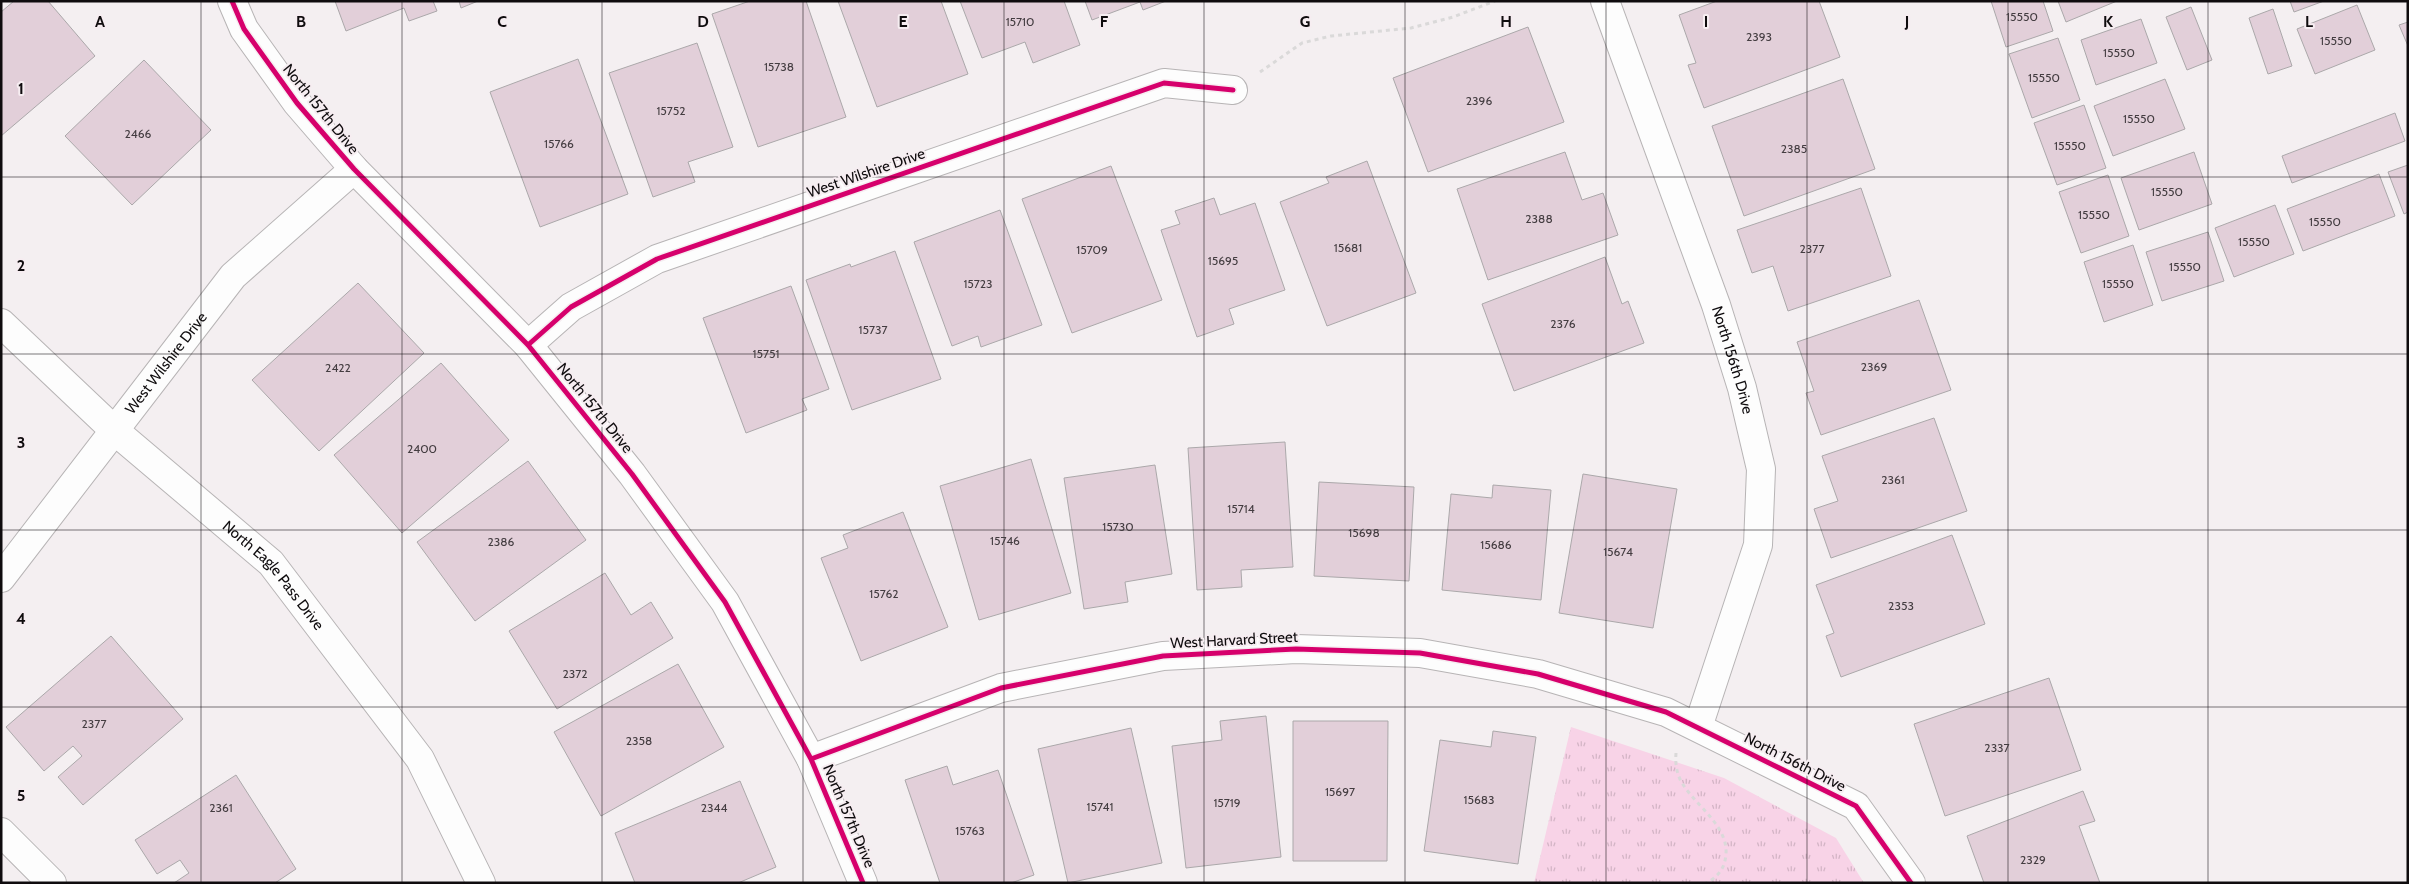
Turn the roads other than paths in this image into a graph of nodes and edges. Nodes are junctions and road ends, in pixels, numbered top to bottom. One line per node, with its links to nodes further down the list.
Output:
1 (232, 1): 4 (street, North 157th Drive)
2 (1605, 1): 9 (street, North 156th Drive)
3 (1233, 90): 6 (street, West Wilshire Drive)
4 (354, 169): 6 (street, North 157th Drive); 7 (street, West Wilshire Drive)
5 (1, 323): 7 (street, North Eagle Pass Drive)
6 (528, 345): 10 (street, North 157th Drive)
7 (115, 431): 8 (street, West Wilshire Drive); 13 (street, North Eagle Pass Drive)
8 (1, 578)
9 (1683, 720): 10 (street, West Harvard Street); 15 (street, North 156th Drive)
10 (811, 759): 14 (street, North 157th Drive)
11 (1, 832): 12 (street)
12 (52, 883)
13 (481, 883)
14 (863, 883)
15 (1911, 883)

